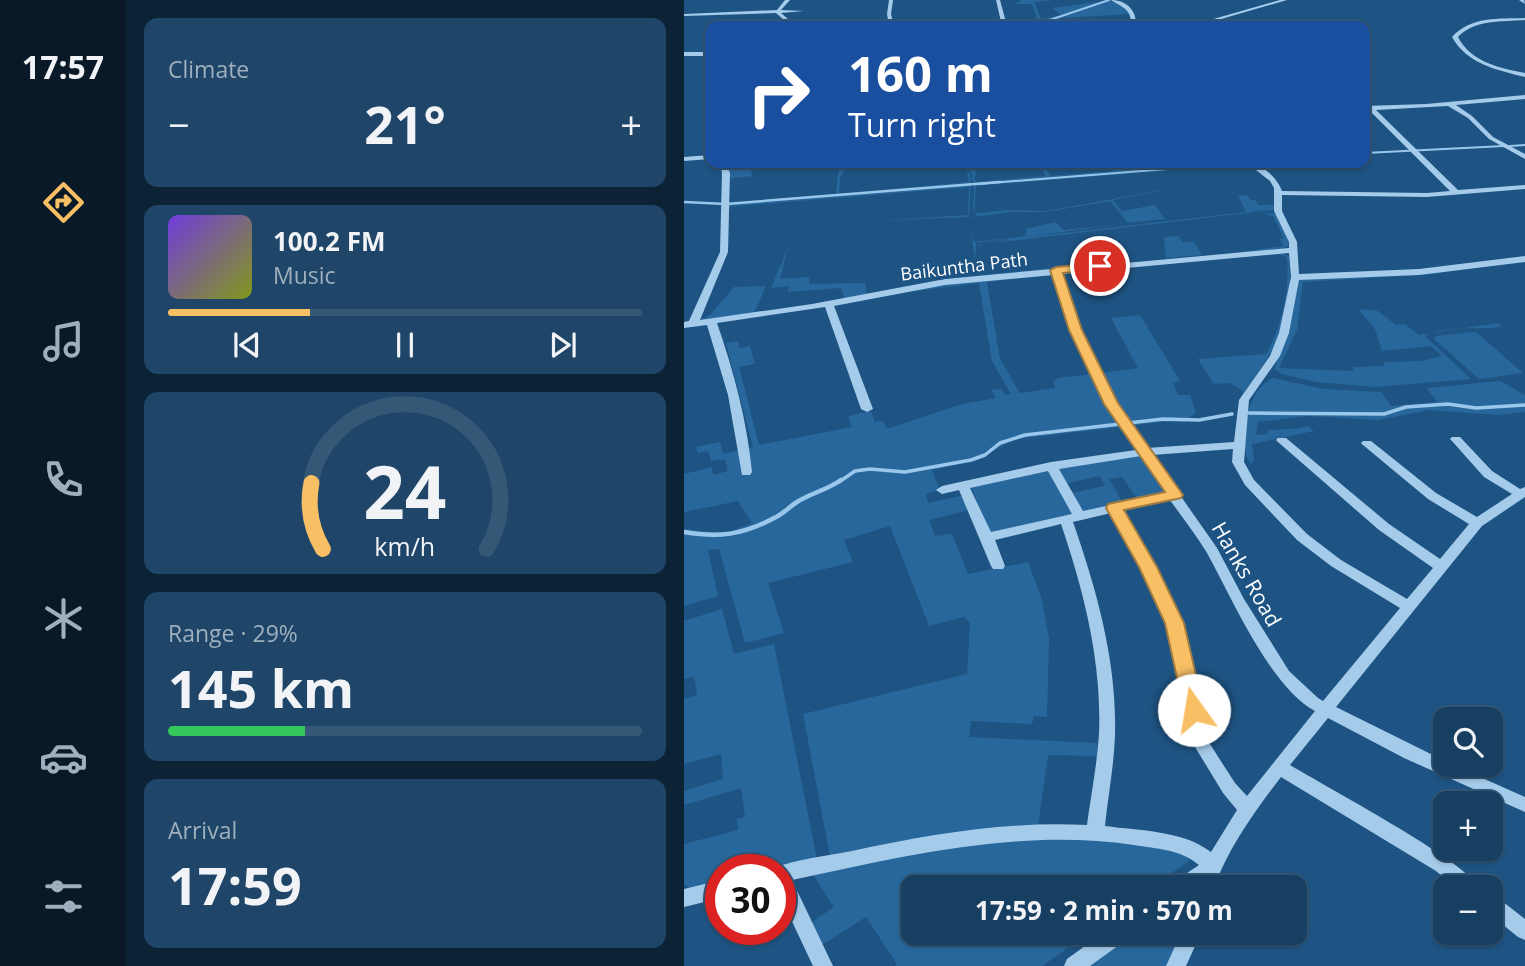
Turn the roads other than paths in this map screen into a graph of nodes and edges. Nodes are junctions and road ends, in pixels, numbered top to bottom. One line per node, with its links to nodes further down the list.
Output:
1 (788, 0): 7 (street)
2 (891, 0): 11 (street)
3 (998, 0): 12 (street)
4 (1113, 0): 13 (street)
5 (1281, 0): 14 (street)
6 (802, 11): 7 (street)
7 (778, 12): 8 (street); 10 (street)
8 (684, 15)
9 (1525, 19): 17 (street)
10 (786, 21)
11 (891, 21)
12 (1004, 21)
13 (1135, 21)
14 (1210, 21)
15 (684, 54): 16 (street)
16 (705, 54)
17 (1525, 75)
18 (1525, 97): 19 (street)
19 (1451, 105): 20 (street); 23 (street)
20 (1370, 108)
21 (1370, 110): 28 (street)
22 (705, 157): 24 (street)
23 (1525, 157)
24 (684, 159)
25 (724, 168): 36 (street)
26 (1257, 168): 29 (street)
27 (1525, 187): 28 (street)
28 (1456, 192): 29 (street)
29 (1279, 193): 30 (street)
30 (1292, 250): 32 (street, Baikuntha Path); 33 (street)
31 (1523, 260): 33 (street)
32 (1056, 270): 34 (street, Baikuntha Path); 42 (street, Hanks Road)
33 (1295, 277): 41 (street)
34 (829, 304): 35 (street, Baikuntha Path); 37 (street)
35 (711, 321): 36 (street, Baikuntha Path); 44 (street)
36 (688, 324)
37 (867, 409)
38 (1456, 439): 47 (street)
39 (1282, 440): 54 (street)
40 (1367, 443): 51 (street)
41 (1238, 445): 42 (street); 55 (street)
42 (1144, 452): 43 (street); 48 (street, Hanks Road)
43 (1051, 466): 45 (street); 50 (street)
44 (746, 472)
45 (963, 486): 46 (street); 52 (street)
46 (942, 490)
47 (1522, 493): 51 (street)
48 (1175, 495): 49 (street); 56 (street, Hanks Road)
49 (1114, 508): 50 (street); 59 (street)
50 (1072, 517): 52 (street); 60 (street)
51 (1477, 523): 54 (street)
52 (987, 537): 53 (street)
53 (998, 566)
54 (1440, 566): 55 (street)
55 (1408, 606): 56 (street)
56 (1324, 709): 57 (street); 58 (street)
57 (1279, 766): 59 (street); 65 (street)
58 (1525, 805)
59 (1247, 809): 61 (street)
60 (1095, 831): 61 (street); 62 (street)
61 (1213, 865): 63 (street); 64 (street)
62 (796, 871)
63 (1199, 875)
64 (1209, 875)
65 (1454, 875)
66 (705, 893): 67 (street)
67 (684, 898)
68 (796, 908): 73 (street)
69 (1503, 914): 70 (street)
70 (1525, 931)
71 (1103, 945): 74 (street)
72 (1186, 945): 75 (street)
73 (823, 966)
74 (1074, 966)
75 (1176, 966)

